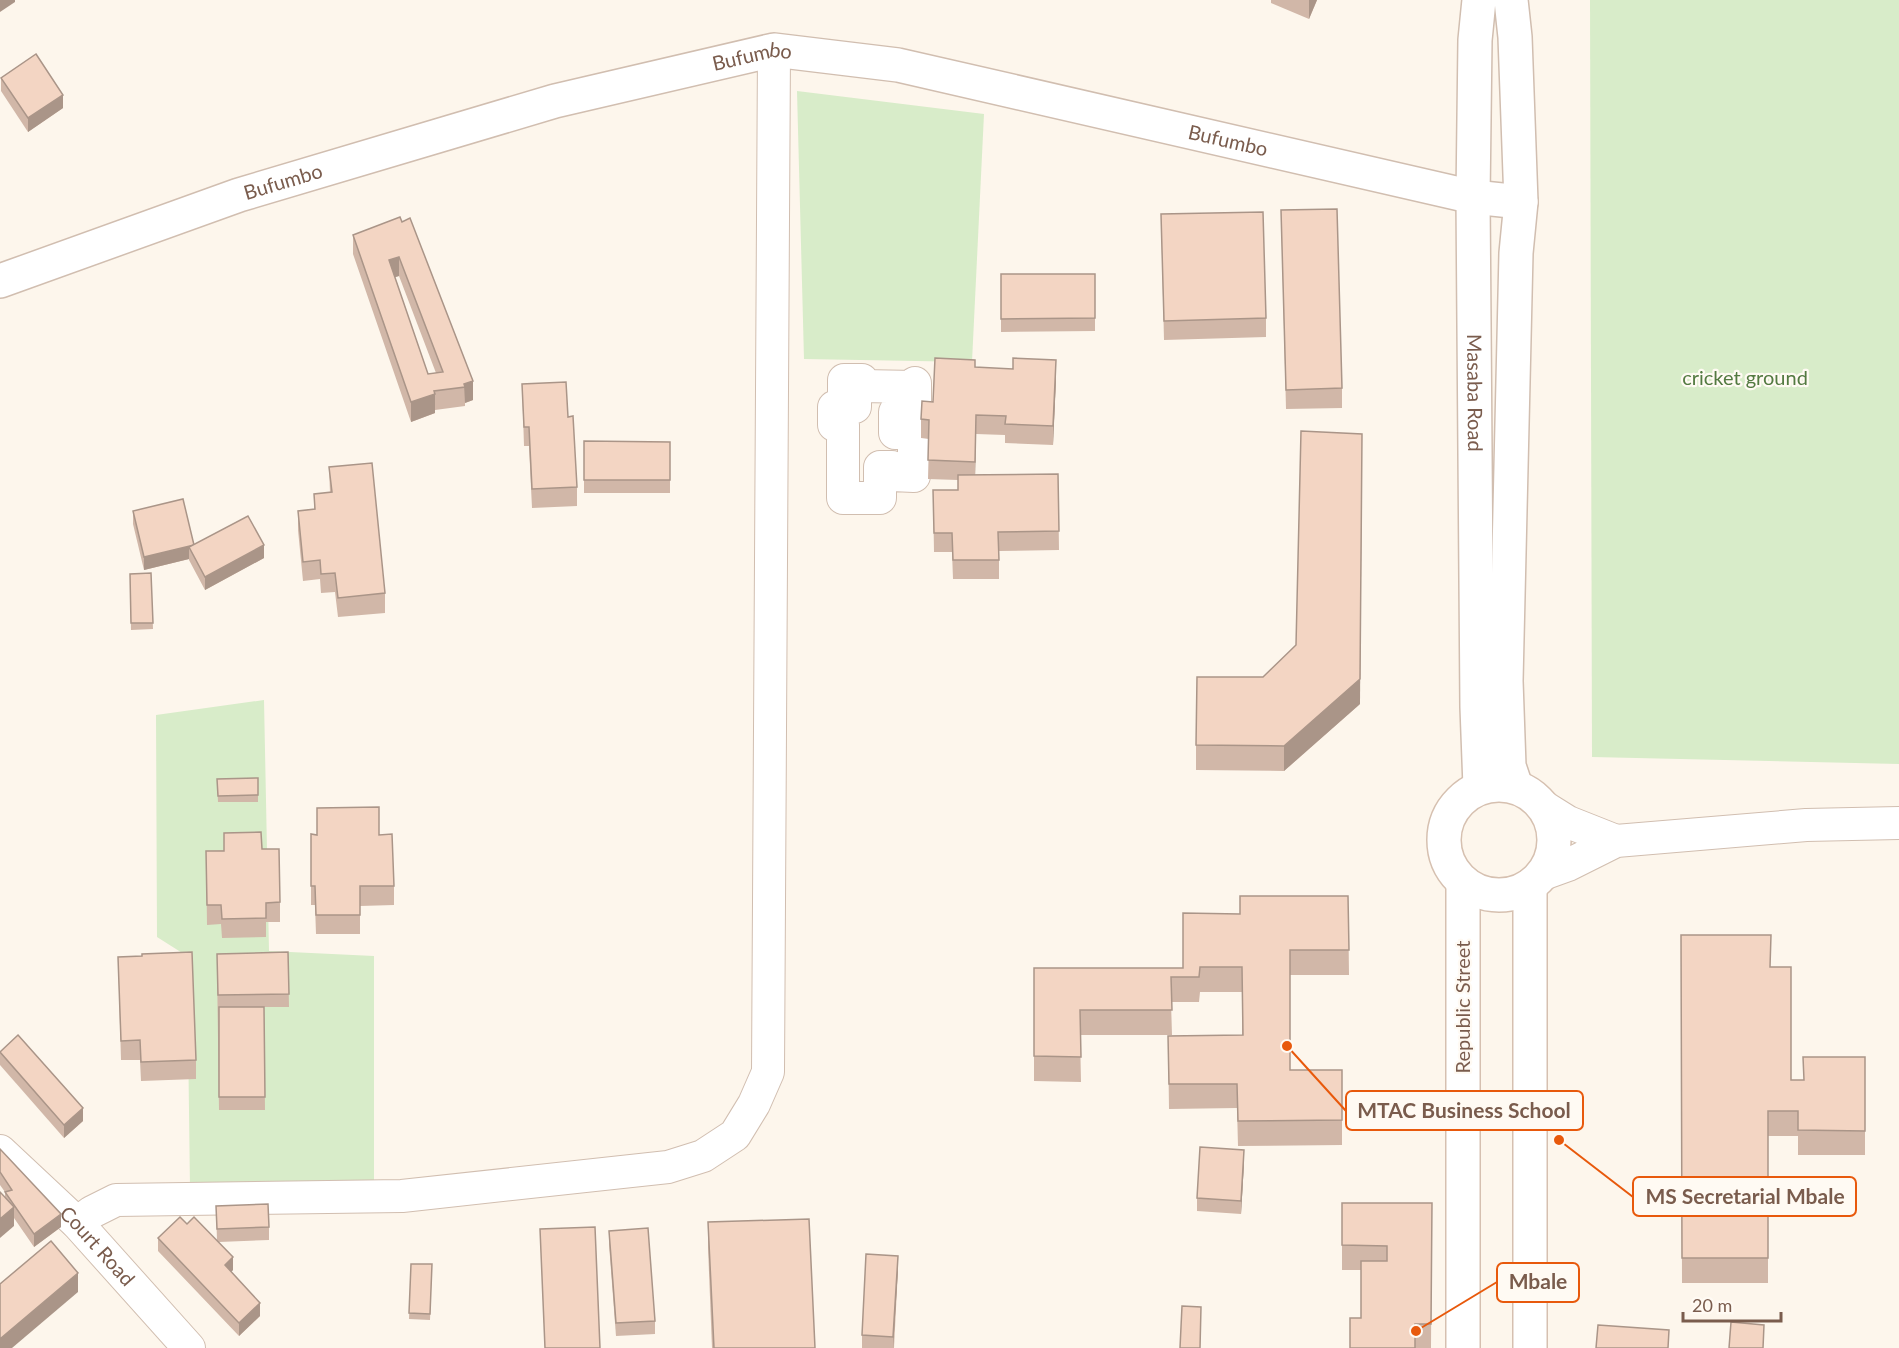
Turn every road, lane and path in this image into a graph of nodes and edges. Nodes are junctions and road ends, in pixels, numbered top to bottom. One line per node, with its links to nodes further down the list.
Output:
1 (1479, 0): 4 (street, Masaba Road)
2 (1511, 0): 5 (street)
3 (774, 50): 4 (street, Bufumbo); 6 (street, Bufumbo); 16 (street)
4 (1473, 197): 5 (street, Bufumbo); 8 (street, Masaba Road)
5 (1521, 202): 9 (street)
6 (0, 281)
7 (915, 383): 7 (street)
8 (1480, 787): 9 (street); 14 (street)
9 (1516, 787): 10 (street)
10 (1544, 807): 12 (street); 13 (street)
11 (1899, 823): 12 (street)
12 (1616, 841): 13 (street)
13 (1537, 880): 14 (street); 19 (street)
14 (1463, 882): 18 (street, Republic Street)
15 (0, 1150): 16 (street, Court Road)
16 (77, 1222): 17 (street, Court Road)
17 (189, 1348)
18 (1463, 1348)
19 (1530, 1348)

